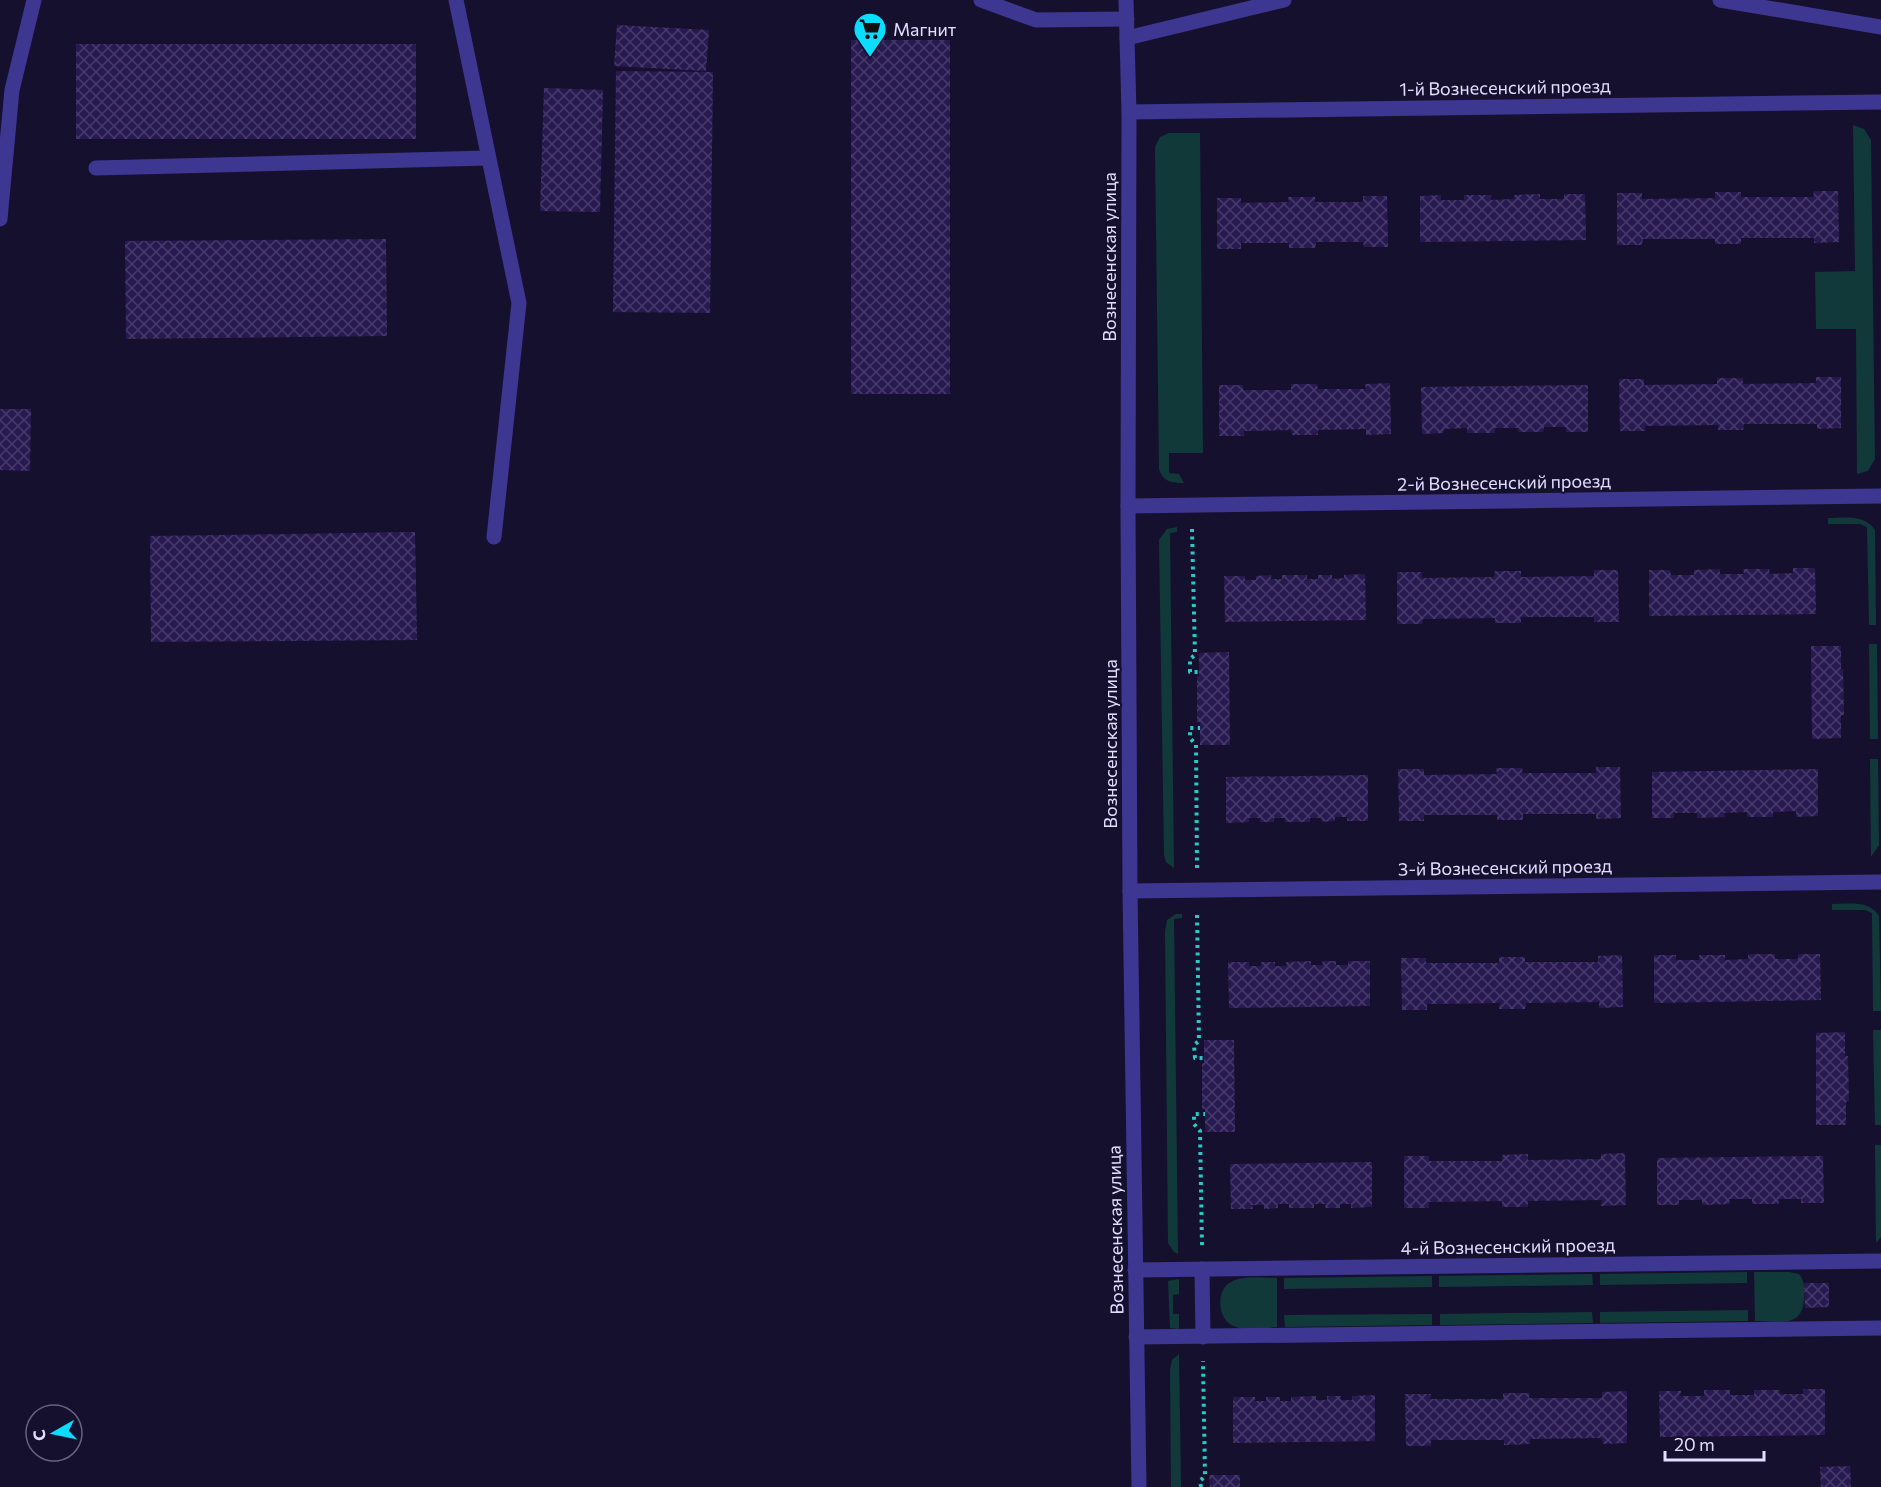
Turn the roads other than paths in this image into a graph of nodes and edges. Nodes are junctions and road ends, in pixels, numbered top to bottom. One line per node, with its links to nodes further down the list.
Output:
1 (34, 0): 14 (street)
2 (456, 0): 12 (street)
3 (981, 0): 7 (street)
4 (1126, 0): 7 (street, Вознесенская улица)
5 (1284, 0): 9 (street)
6 (1720, 0): 8 (street)
7 (1126, 19): 9 (street, Вознесенская улица)
8 (1881, 27)
9 (1127, 38): 11 (street, Вознесенская улица)
10 (1881, 102): 11 (street, 1-й Вознесенский проезд)
11 (1130, 111): 16 (street, Вознесенская улица)
12 (488, 158): 13 (street); 17 (street)
13 (96, 168)
14 (0, 219)
15 (1881, 496): 16 (street, 2-й Вознесенский проезд)
16 (1128, 506): 19 (street, Вознесенская улица)
17 (494, 537)
18 (1881, 882): 19 (street, 3-й Вознесенский проезд)
19 (1130, 891): 22 (street, Вознесенская улица)
20 (1881, 1261): 21 (street, 4-й Вознесенский проезд)
21 (1202, 1269): 22 (street, 4-й Вознесенский проезд); 25 (street)
22 (1135, 1270): 24 (street, Вознесенская улица)
23 (1881, 1328): 25 (street)
24 (1136, 1337): 25 (street); 26 (street, Вознесенская улица)
25 (1203, 1337)
26 (1139, 1487)

